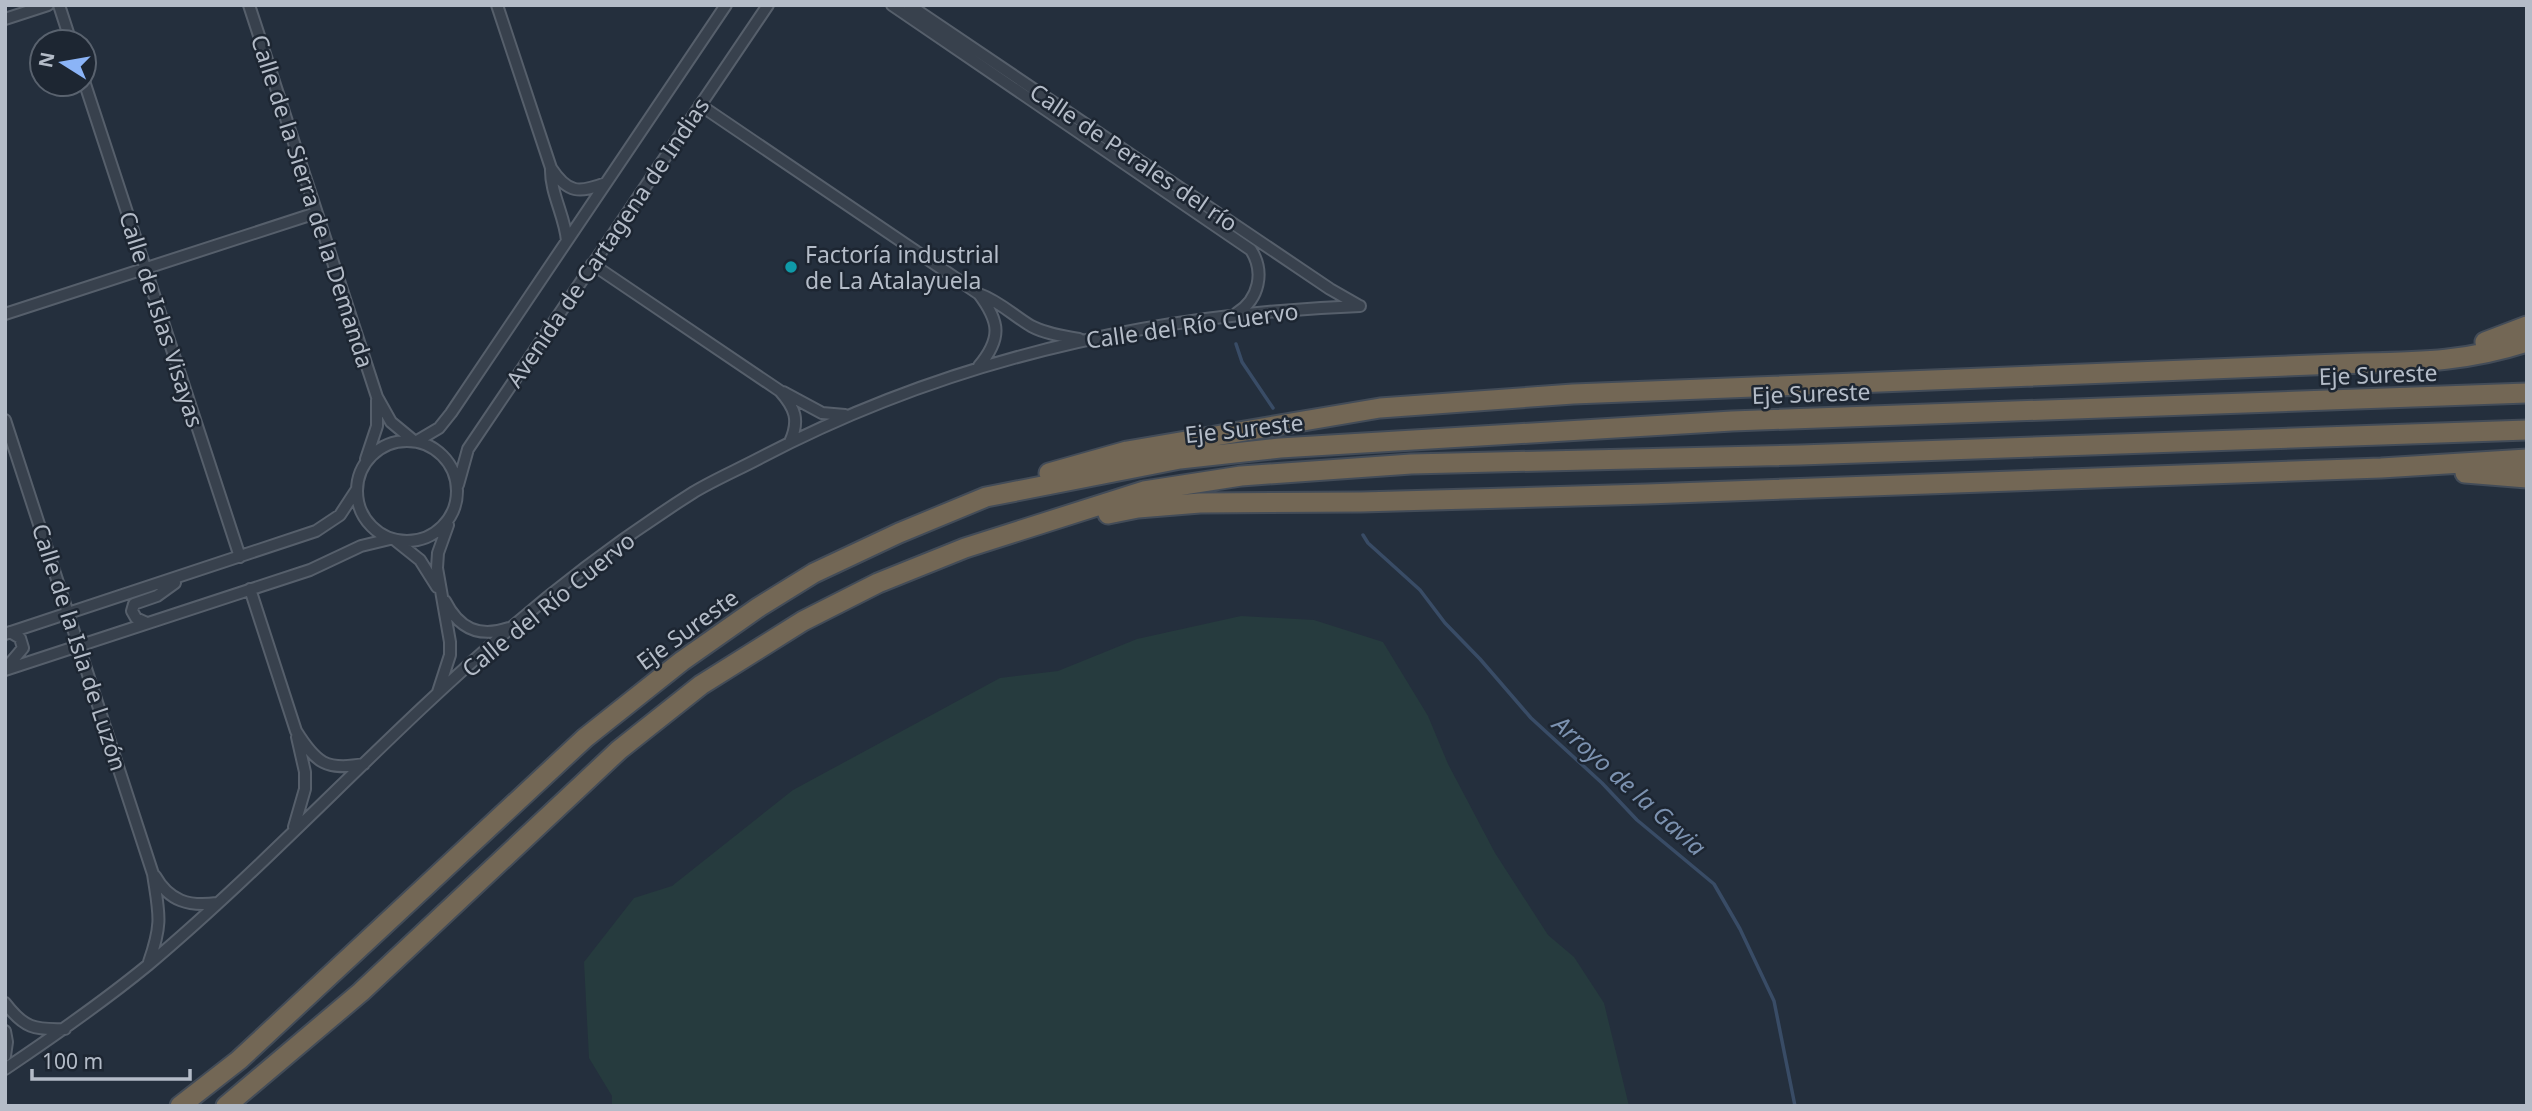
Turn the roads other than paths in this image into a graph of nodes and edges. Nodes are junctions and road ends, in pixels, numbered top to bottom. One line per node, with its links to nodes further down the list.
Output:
1 (48, 5): 9 (street)
2 (59, 5): 10 (street)
3 (248, 5): 15 (street, Calle de la Sierra de la Demanda)
4 (498, 5): 13 (street)
5 (726, 5): 14 (street, Avenida de Cartagena de Indias)
6 (768, 5): 12 (street, Avenida de Cartagena de Indias)
7 (892, 5): 22 (street, Calle de Perales del río)
8 (909, 5): 20 (street, Calle de Perales del río)
9 (5, 19)
10 (66, 28)
11 (90, 98): 18 (street, Calle de Islas Visayas)
12 (700, 105): 17 (street, Avenida de Cartagena de Indias); 19 (street)
13 (551, 168): 14 (street); 16 (street)
14 (606, 184): 16 (street, Avenida de Cartagena de Indias)
15 (316, 213): 18 (street); 30 (street, Calle de la Sierra de la Demanda)
16 (567, 241): 34 (street, Avenida de Cartagena de Indias)
17 (592, 264): 28 (street); 40 (street, Avenida de Cartagena de Indias)
18 (145, 268): 21 (street); 46 (street, Calle de Islas Visayas)
19 (979, 294): 24 (street); 27 (street)
20 (1360, 306): 22 (street, Calle del Río Cuervo)
21 (5, 314)
22 (1234, 315): 24 (street, Calle del Río Cuervo)
23 (2527, 326): 26 (highway)
24 (1084, 340): 27 (street, Calle del Río Cuervo)
25 (2527, 342): 26 (highway)
26 (2364, 363): 42 (highway)
27 (979, 366): 31 (street, Calle del Río Cuervo)
28 (780, 391): 31 (street); 35 (street)
29 (2527, 394): 42 (highway, Eje Sureste)
30 (377, 397): 34 (street, Calle de la Sierra de la Demanda); 37 (street, Calle de la Sierra de la Demanda)
31 (850, 415): 35 (street, Calle del Río Cuervo)
32 (5, 420): 50 (street, Calle de la Isla de Luzón)
33 (2527, 430): 44 (highway, Eje Sureste)
34 (416, 441): 37 (street); 40 (street)
35 (790, 442): 52 (street, Calle del Río Cuervo)
36 (2527, 459): 38 (highway)
37 (364, 466): 41 (street)
38 (2381, 468): 39 (highway); 44 (highway)
39 (2527, 478)
40 (458, 485): 43 (street)
41 (357, 489): 45 (street); 46 (street)
42 (986, 497): 68 (highway, Eje Sureste)
43 (450, 519): 45 (street); 49 (street)
44 (1008, 533): 69 (highway, Eje Sureste)
45 (393, 540): 48 (street); 49 (street)
46 (240, 557): 47 (street)
47 (183, 577): 50 (street); 51 (street)
48 (250, 589): 51 (street); 57 (street)
49 (440, 591): 52 (street); 56 (street)
50 (68, 613): 53 (street); 54 (street, Calle de la Isla de Luzón)
51 (147, 623): 54 (street)
52 (512, 627): 56 (street, Calle del Río Cuervo)
53 (8, 633): 55 (street)
54 (80, 645): 55 (street); 60 (street, Calle de la Isla de Luzón)
55 (5, 669)
56 (435, 698): 58 (street, Calle del Río Cuervo)
57 (296, 731): 58 (street); 59 (street)
58 (364, 764): 59 (street, Calle del Río Cuervo)
59 (291, 834): 61 (street, Calle del Río Cuervo)
60 (153, 874): 61 (street, Calle de la Isla de Luzón); 62 (street, Calle de la Isla de Luzón)
61 (217, 903): 62 (street, Calle del Río Cuervo)
62 (148, 965): 64 (street, Calle del Río Cuervo)
63 (5, 1003): 64 (street)
64 (65, 1029): 67 (street, Calle del Río Cuervo)
65 (5, 1031): 66 (street)
66 (5, 1056)
67 (5, 1069)
68 (180, 1106)
69 (226, 1106)

